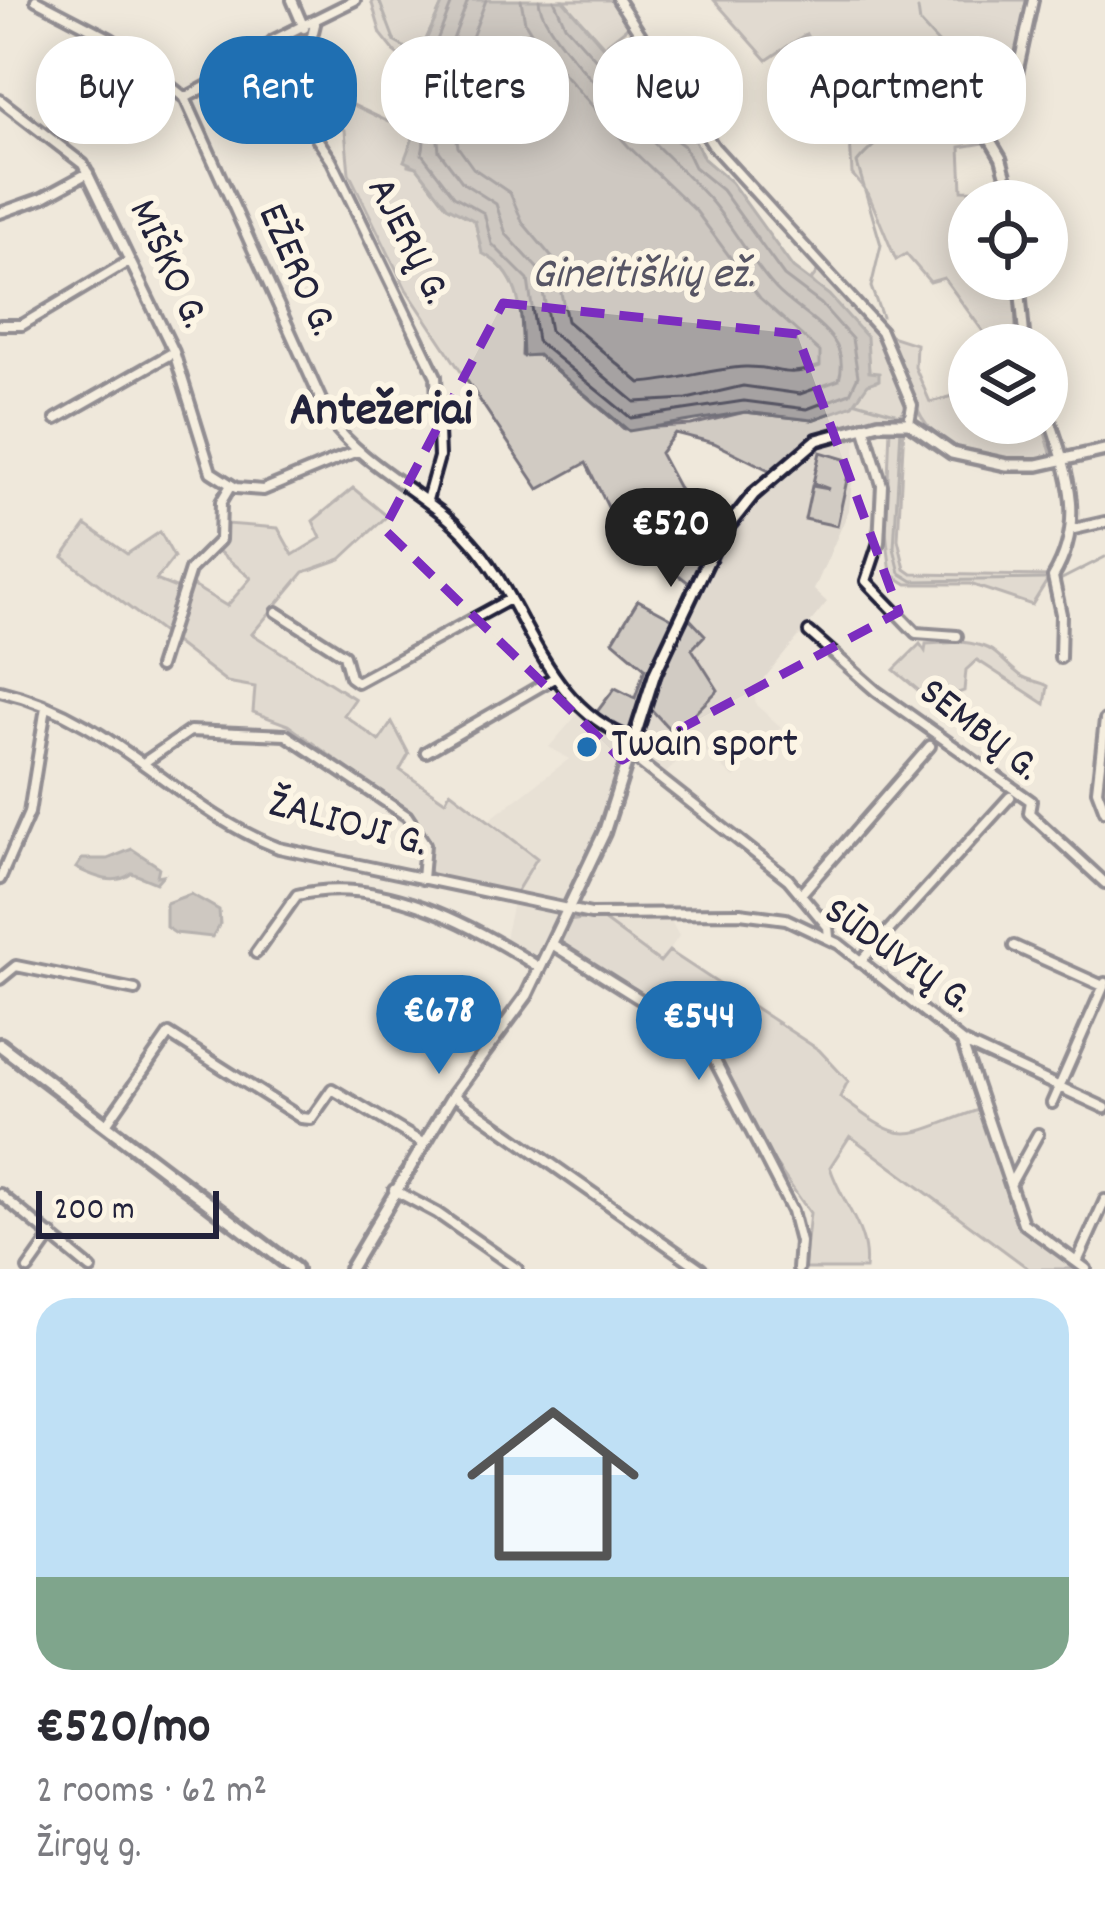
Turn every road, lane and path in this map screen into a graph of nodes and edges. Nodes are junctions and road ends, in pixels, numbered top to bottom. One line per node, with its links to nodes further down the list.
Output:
1 (36, 0): 7 (street, EŽERO G.)
2 (292, 0): 6 (street)
3 (355, 0): 6 (street)
4 (618, 0): 16 (street)
5 (1033, 0): 10 (street)
6 (309, 26): 7 (street); 23 (street, AJERŲ G.)
7 (185, 98): 20 (street, EŽERO G.)
8 (0, 100): 9 (street, MIŠKO G.)
9 (88, 172): 11 (street); 12 (street, MIŠKO G.)
10 (1006, 180)
11 (0, 213)
12 (129, 261): 13 (street); 14 (street, MIŠKO G.)
13 (0, 325)
14 (174, 352): 15 (street); 22 (street, MIŠKO G.)
15 (56, 419)
16 (909, 423): 17 (street); 21 (street)
17 (864, 426): 29 (street); 36 (street)
18 (1056, 444): 21 (street)
19 (1105, 450): 21 (street)
20 (357, 451): 22 (street); 23 (street, EŽERO G.)
21 (1061, 460): 25 (street)
22 (231, 485): 31 (street)
23 (427, 500): 26 (street, EŽERO G.)
24 (1105, 522): 25 (street)
25 (1074, 529): 30 (street)
26 (508, 601): 27 (street); 32 (street, EŽERO G.)
27 (278, 612)
28 (809, 632): 46 (street, SEMBŲ G.)
29 (957, 636)
30 (1060, 658)
31 (159, 667)
32 (554, 678): 36 (street, EŽERO G.); 38 (street)
33 (0, 691): 34 (street, ŽALIOJI G.)
34 (46, 707): 40 (street, ŽALIOJI G.); 44 (street)
35 (1105, 719): 41 (street)
36 (633, 739): 39 (street)
37 (930, 746): 47 (street)
38 (426, 752)
39 (629, 754): 47 (street); 48 (street)
40 (146, 761): 45 (street, ŽALIOJI G.); 45 (street)
41 (1102, 775): 43 (street)
42 (1010, 797): 53 (street)
43 (1105, 811)
44 (0, 879)
45 (422, 879): 48 (street, ŽALIOJI G.)
46 (1105, 883)
47 (801, 894): 49 (street)
48 (569, 909): 49 (street, SŪDUVIŲ G.); 50 (street)
49 (829, 938): 53 (street, SŪDUVIŲ G.)
50 (552, 944): 54 (street); 79 (street)
51 (1014, 946): 56 (street)
52 (256, 952): 54 (street)
53 (860, 962): 58 (street, SŪDUVIŲ G.)
54 (540, 968): 61 (street)
55 (0, 979): 57 (street)
56 (1104, 984): 60 (street)
57 (135, 990)
58 (962, 1042): 60 (street, SŪDUVIŲ G.); 67 (street)
59 (0, 1045): 64 (main road)
60 (1059, 1087): 62 (street); 63 (street, SŪDUVIŲ G.)
61 (453, 1096): 66 (street); 78 (street)
62 (1052, 1103)
63 (1105, 1108)
64 (107, 1123): 66 (street); 75 (main road)
65 (1038, 1134): 67 (street)
66 (424, 1144): 68 (street)
67 (1012, 1183): 72 (street)
68 (394, 1190): 76 (street); 77 (street)
69 (0, 1194): 71 (street)
70 (1105, 1200): 72 (street)
71 (52, 1235): 73 (street); 74 (street)
72 (1077, 1262): 80 (street)
73 (28, 1269)
74 (91, 1269)
75 (295, 1269)
76 (350, 1269)
77 (517, 1269)
78 (700, 1269)
79 (798, 1269)
80 (1086, 1269)

